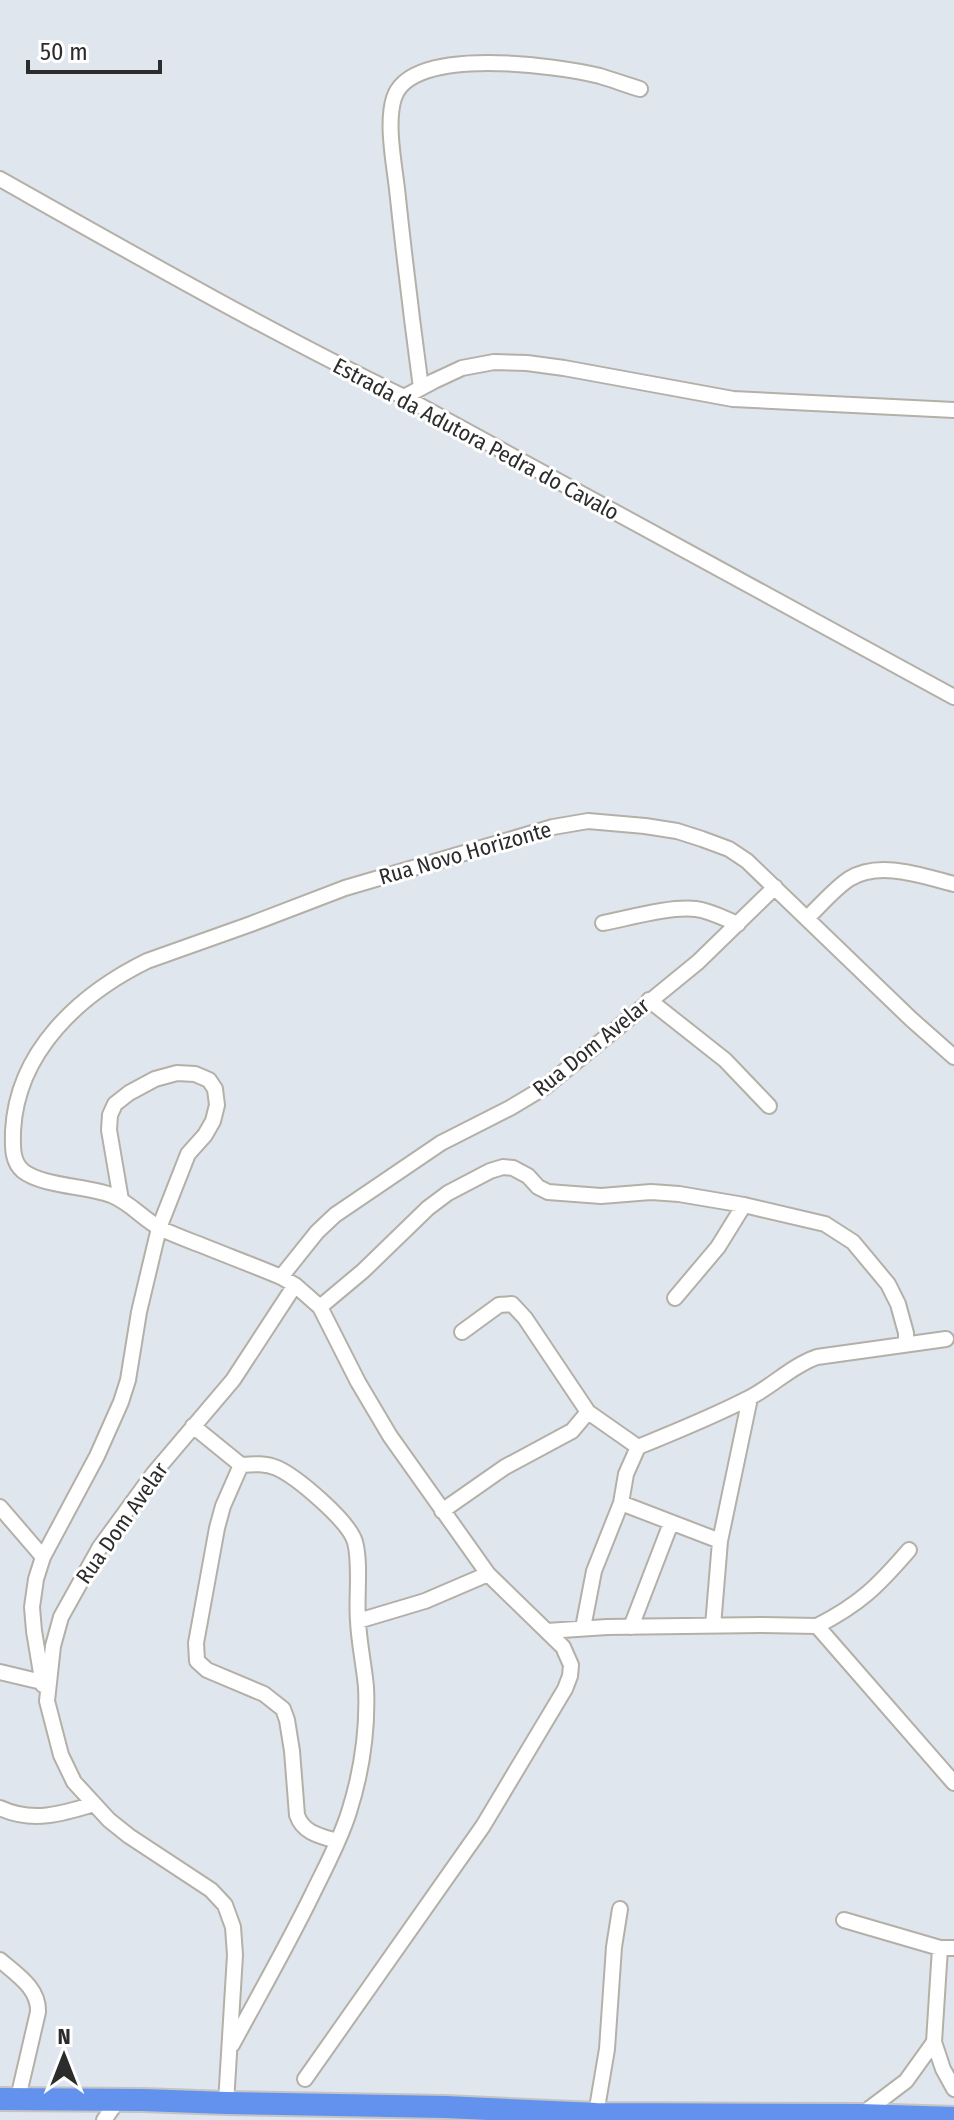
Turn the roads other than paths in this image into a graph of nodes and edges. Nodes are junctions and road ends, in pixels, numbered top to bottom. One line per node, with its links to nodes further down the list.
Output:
1 (640, 89): 3 (street)
2 (0, 179): 4 (street, Estrada da Adutora Pedra do Cavalo)
3 (421, 388): 4 (street); 5 (street)
4 (404, 397): 6 (street, Estrada da Adutora Pedra do Cavalo)
5 (954, 410)
6 (954, 697)
7 (954, 884): 9 (street)
8 (775, 887): 9 (street, Rua Novo Horizonte); 11 (street, Rua Dom Avelar); 15 (street, Rua Novo Horizonte)
9 (807, 918): 13 (street, Rua Novo Horizonte)
10 (603, 923): 11 (street)
11 (738, 924): 12 (street, Rua Dom Avelar)
12 (649, 1000): 14 (street); 18 (street, Rua Dom Avelar)
13 (954, 1057)
14 (769, 1106)
15 (121, 1200): 17 (street); 17 (street)
16 (744, 1205): 20 (street); 21 (street); 24 (street)
17 (159, 1228): 18 (street); 36 (street)
18 (281, 1277): 19 (street)
19 (295, 1285): 21 (street); 27 (street, Rua Dom Avelar)
20 (675, 1298)
21 (320, 1307): 32 (street)
22 (462, 1332): 26 (street)
23 (946, 1339): 24 (street)
24 (906, 1344): 25 (street)
25 (750, 1398): 28 (street); 34 (street)
26 (588, 1412): 28 (street); 32 (street)
27 (193, 1426): 29 (street); 46 (street, Rua Dom Avelar)
28 (638, 1447): 30 (street)
29 (241, 1465): 38 (street); 50 (street)
30 (621, 1503): 33 (street); 42 (street)
31 (0, 1507): 36 (street)
32 (442, 1511): 37 (street)
33 (671, 1523): 34 (street); 41 (street)
34 (720, 1541): 39 (street)
35 (909, 1550): 40 (street)
36 (43, 1557): 45 (street)
37 (488, 1574): 38 (street); 43 (street)
38 (358, 1621): 50 (street)
39 (713, 1626): 40 (street); 41 (street)
40 (817, 1626): 47 (street)
41 (631, 1627): 42 (street)
42 (583, 1628): 43 (street)
43 (547, 1631): 57 (street)
44 (0, 1672): 45 (street)
45 (42, 1682): 46 (street)
46 (47, 1701): 48 (street, Rua Dom Avelar)
47 (954, 1783)
48 (94, 1804): 49 (street); 56 (street, Rua Dom Avelar)
49 (0, 1808)
50 (337, 1841): 56 (street)
51 (620, 1909): 62 (street)
52 (844, 1920): 53 (street)
53 (947, 1948): 55 (street)
54 (0, 1960): 59 (street)
55 (934, 2042): 58 (street); 63 (street)
56 (230, 2049): 61 (street, Rua Dom Avelar)
57 (305, 2079)
58 (954, 2089)
59 (9, 2098): 60 (main road)
60 (119, 2099): 61 (main road); 65 (street)
61 (226, 2103): 62 (main road)
62 (596, 2114): 63 (main road)
63 (860, 2115): 64 (main road)
64 (954, 2118)
65 (104, 2120)

